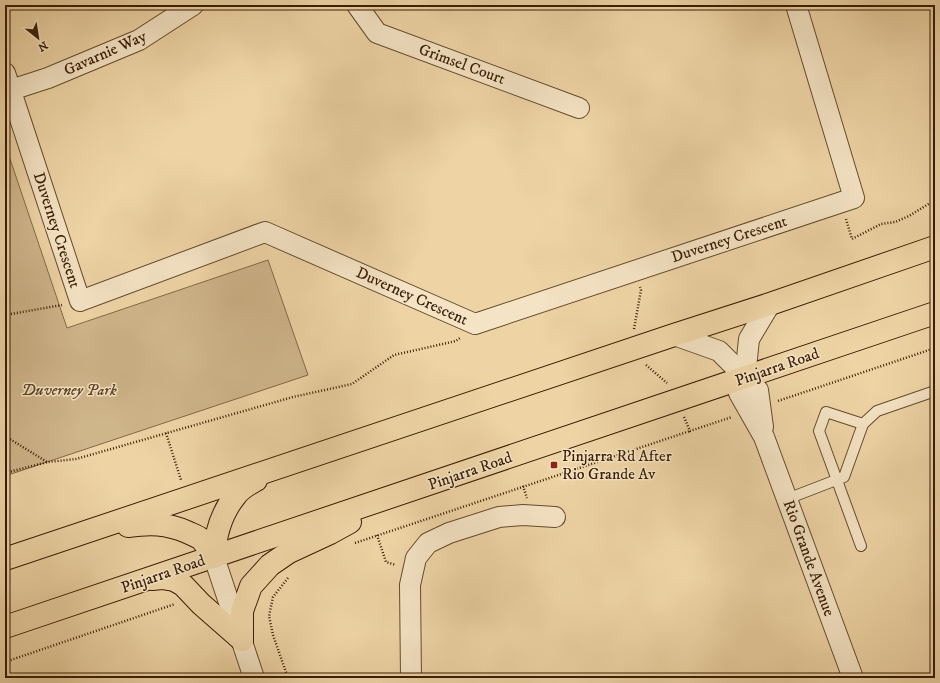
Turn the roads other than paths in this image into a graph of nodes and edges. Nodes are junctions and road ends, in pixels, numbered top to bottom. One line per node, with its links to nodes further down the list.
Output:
1 (193, 5): 4 (street, Gavarnie Way)
2 (357, 5): 5 (street, Grimsel Court)
3 (796, 5): 4 (street, Duverney Crescent)
4 (8, 82)
5 (579, 108)
6 (935, 247): 7 (main road)
7 (770, 304): 9 (main road); 10 (street, Rio Grande Avenue)
8 (935, 313): 10 (main road, Pinjarra Road)
9 (674, 335): 10 (street); 13 (main road)
10 (745, 378): 15 (main road, Pinjarra Road); 16 (street, Rio Grande Avenue)
11 (935, 391): 12 (lane)
12 (863, 424): 14 (lane); 14 (lane)
13 (275, 468): 18 (main road); 20 (main road)
14 (837, 480): 16 (lane); 19 (lane)
15 (392, 497): 20 (main road, Pinjarra Road); 24 (main road)
16 (787, 499): 27 (street, Rio Grande Avenue)
17 (555, 517): 26 (street)
18 (84, 532): 20 (main road); 21 (main road)
19 (862, 546)
20 (214, 557): 22 (main road, Pinjarra Road); 24 (street)
21 (5, 559)
22 (146, 580): 23 (main road, Pinjarra Road); 24 (main road)
23 (5, 627)
24 (242, 640): 25 (street)
25 (254, 678)
26 (411, 678)
27 (853, 678)

